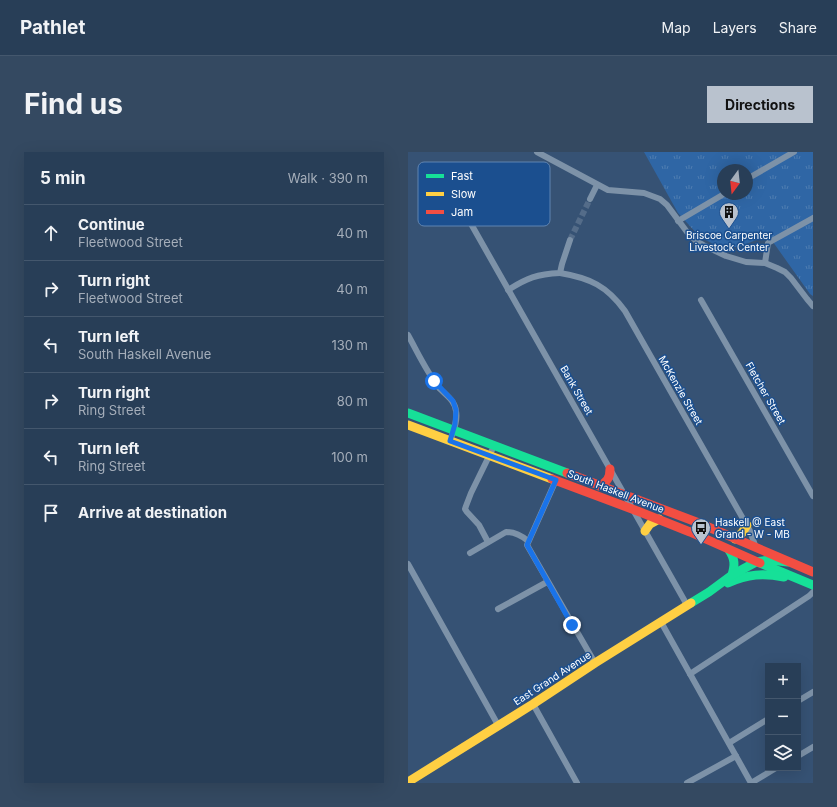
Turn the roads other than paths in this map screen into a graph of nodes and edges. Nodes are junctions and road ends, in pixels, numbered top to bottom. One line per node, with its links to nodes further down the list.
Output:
1 (537, 152): 4 (street)
2 (794, 152): 3 (street)
3 (753, 176)
4 (597, 185): 6 (street); 8 (street)
5 (717, 198): 8 (street)
6 (590, 199)
7 (813, 218): 11 (street)
8 (678, 221): 11 (street)
9 (472, 226): 13 (street, Bank Street)
10 (570, 240): 12 (street)
11 (764, 263): 15 (street)
12 (560, 274): 13 (street, McKenzie Street); 30 (street, McKenzie Street)
13 (508, 290): 23 (street, Bank Street)
14 (701, 300): 27 (street, Fletcher Street)
15 (813, 306)
16 (408, 335): 19 (street)
17 (408, 413): 19 (main road, South Haskell Avenue)
18 (408, 425): 20 (main road, South Haskell Avenue)
19 (454, 430): 20 (street); 21 (main road, South Haskell Avenue)
20 (450, 441): 22 (main road, South Haskell Avenue)
21 (494, 446): 22 (street); 25 (main road, South Haskell Avenue)
22 (490, 456): 24 (main road, South Haskell Avenue); 34 (street)
23 (610, 469): 25 (main road); 26 (street, Bank Street)
24 (556, 480): 28 (main road, South Haskell Avenue); 33 (street)
25 (600, 486): 26 (main road, South Haskell Avenue)
26 (624, 495): 28 (street, Bank Street); 32 (main road, South Haskell Avenue)
27 (813, 496)
28 (632, 509): 29 (main road, South Haskell Avenue); 31 (street, Bank Street)
29 (659, 520): 31 (main road); 36 (main road, South Haskell Avenue)
30 (747, 524): 32 (main road); 35 (street, McKenzie Street)
31 (644, 531): 49 (street, Bank Street)
32 (735, 539): 35 (main road, South Haskell Avenue)
33 (528, 541): 34 (street); 45 (street)
34 (488, 542): 37 (street)
35 (756, 548): 38 (main road); 39 (main road, South Haskell Avenue)
36 (729, 550): 38 (main road, South Haskell Avenue); 42 (main road)
37 (470, 553)
38 (756, 562): 39 (main road); 42 (main road, East Grand Avenue); 43 (main road); 44 (main road, South Haskell Avenue)
39 (788, 562): 41 (main road, South Haskell Avenue)
40 (408, 564): 58 (street)
41 (813, 572)
42 (732, 575): 47 (main road, East Grand Avenue)
43 (751, 575): 44 (main road, East Grand Avenue); 47 (main road, East Grand Avenue)
44 (799, 580): 46 (main road, South Haskell Avenue)
45 (547, 582): 50 (street); 52 (street)
46 (813, 585)
47 (709, 592): 49 (main road, East Grand Avenue)
48 (813, 592): 53 (street)
49 (687, 605): 51 (main road, East Grand Avenue)
50 (498, 609)
51 (661, 622): 52 (main road, East Grand Avenue); 53 (street)
52 (595, 663): 56 (main road, East Grand Avenue)
53 (690, 674): 59 (street)
54 (813, 692): 55 (street)
55 (801, 699)
56 (533, 704): 58 (main road, East Grand Avenue); 65 (street)
57 (765, 721): 59 (street)
58 (498, 725): 64 (main road, East Grand Avenue)
59 (729, 744): 62 (street)
60 (813, 747): 61 (street)
61 (801, 754)
62 (736, 756): 66 (street); 67 (street)
63 (771, 771): 67 (street)
64 (408, 782)
65 (576, 783)
66 (687, 783)
67 (751, 783)

